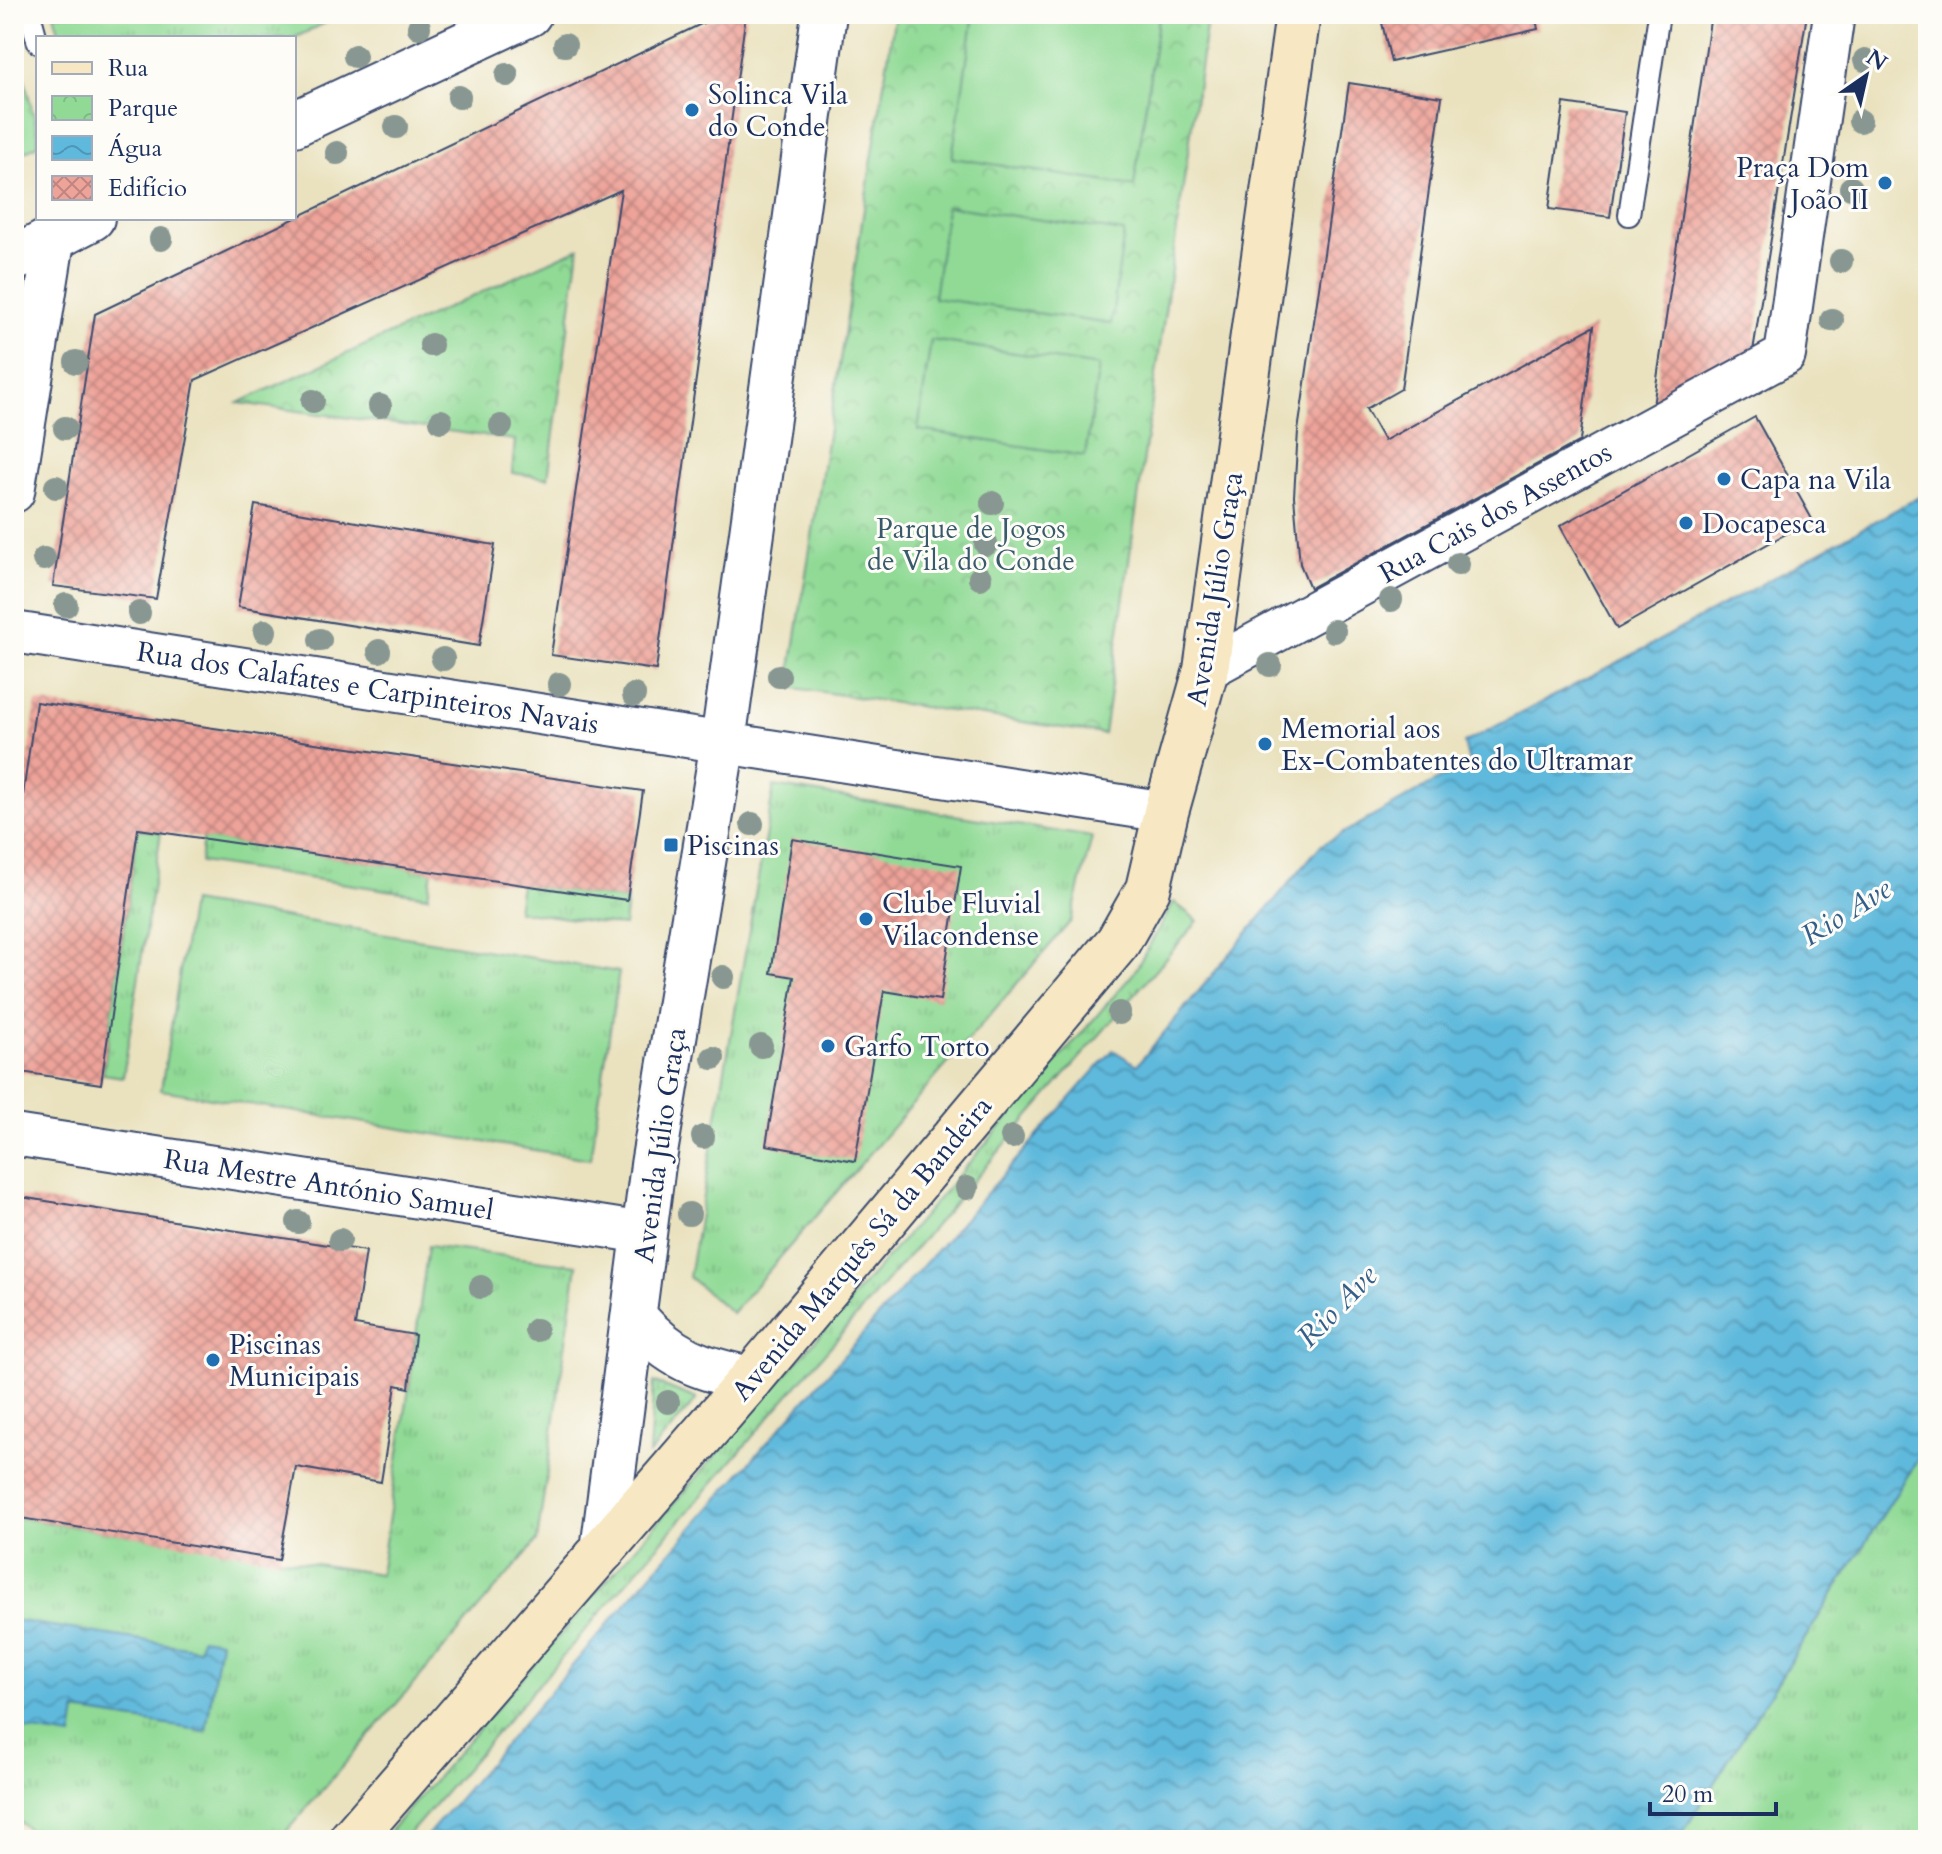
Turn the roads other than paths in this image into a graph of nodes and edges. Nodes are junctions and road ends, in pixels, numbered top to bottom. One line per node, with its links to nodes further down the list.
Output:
1 (30, 14): 7 (lane)
2 (529, 14): 8 (street)
3 (824, 14): 15 (street, Avenida Júlio Graça)
4 (1298, 14): 14 (main road, Avenida Júlio Graça)
5 (1659, 14): 9 (lane)
6 (1834, 14): 14 (street, Rua Cais dos Assentos)
7 (36, 36)
8 (296, 123)
9 (1629, 215)
10 (68, 224): 11 (street); 12 (street)
11 (14, 259)
12 (14, 492)
13 (14, 632): 15 (street, Rua dos Calafates e Carpinteiros Navais)
14 (1206, 670): 16 (main road, Avenida Júlio Graça)
15 (723, 742): 16 (street); 18 (street, Avenida Júlio Graça)
16 (1166, 812): 20 (main road, Avenida Marquês Sá da Bandeira)
17 (14, 1135): 18 (street, Rua Mestre António Samuel)
18 (644, 1233): 19 (street, Avenida Júlio Graça)
19 (635, 1318): 20 (street); 21 (street, Avenida Júlio Graça)
20 (751, 1379): 21 (main road, Avenida Marquês Sá da Bandeira)
21 (603, 1550): 22 (main road, Avenida Marquês Sá da Bandeira)
22 (351, 1840)

